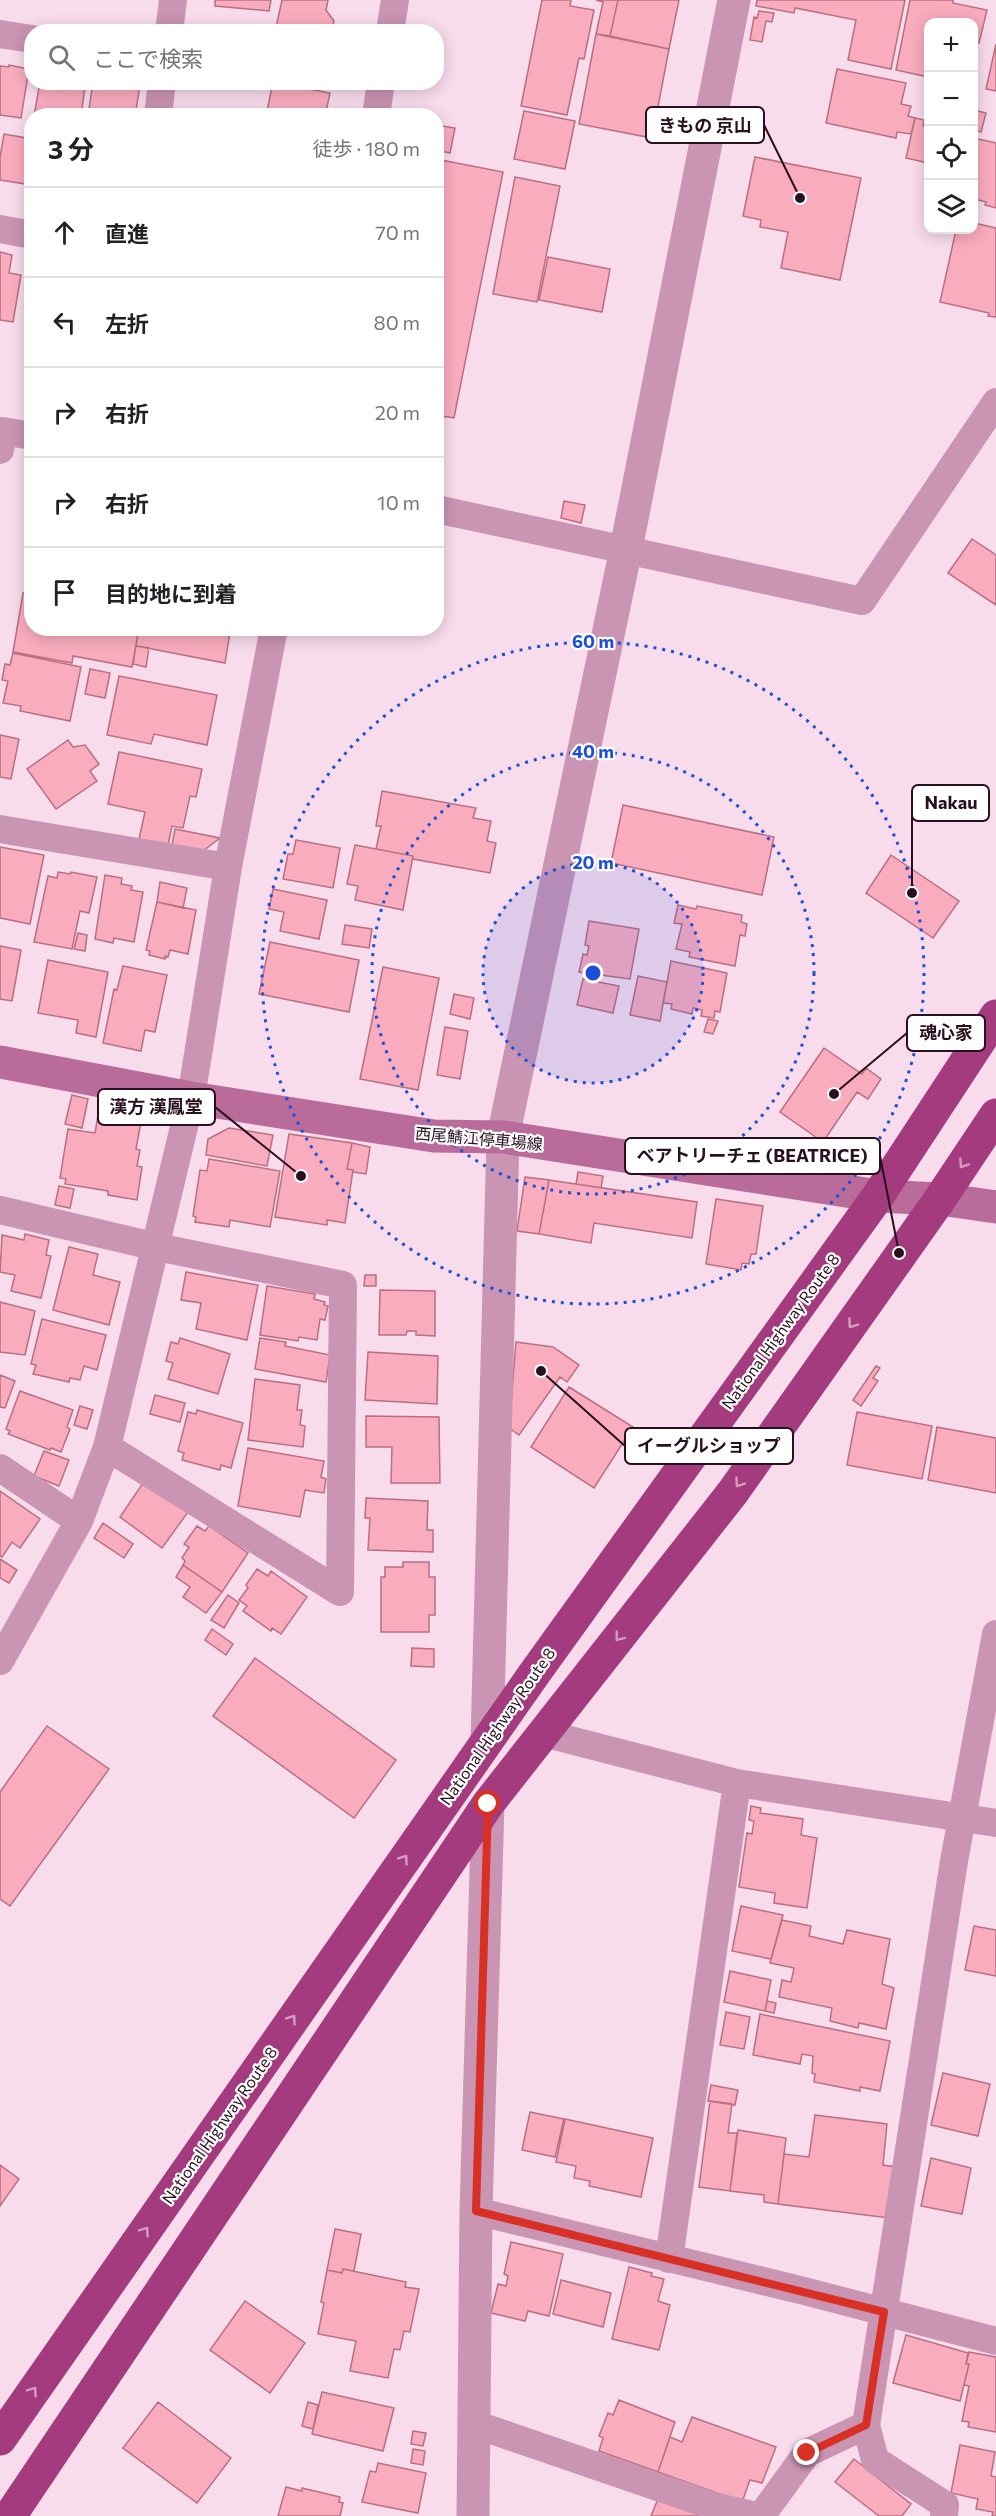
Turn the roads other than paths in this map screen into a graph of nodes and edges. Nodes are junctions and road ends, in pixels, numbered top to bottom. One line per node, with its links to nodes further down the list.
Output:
1 (173, 0): 4 (street)
2 (395, 0): 5 (street)
3 (734, 0): 18 (street)
4 (170, 24)
5 (391, 24)
6 (0, 34): 7 (street)
7 (24, 38)
8 (161, 90): 10 (street)
9 (380, 90): 11 (street)
10 (159, 108)
11 (377, 108)
12 (0, 229): 13 (street)
13 (24, 234)
14 (996, 402): 18 (street)
15 (24, 436): 16 (street)
16 (1, 437)
17 (444, 511): 18 (street)
18 (626, 549): 26 (street)
19 (272, 636): 21 (street)
20 (0, 829): 21 (street)
21 (228, 867): 24 (street)
22 (996, 1016): 27 (highway, National Highway Route 8)
23 (0, 1062): 24 (main road, 西尾鯖江停車場線)
24 (191, 1098): 26 (main road, 西尾鯖江停車場線); 31 (street)
25 (996, 1115): 28 (highway, one-way to 28)
26 (503, 1137): 27 (main road, 西尾鯖江停車場線); 38 (street)
27 (879, 1196): 28 (main road, 西尾鯖江停車場線); 38 (highway, National Highway Route 8)
28 (939, 1199): 29 (main road, 西尾鯖江停車場線); 37 (highway, one-way to 37)
29 (996, 1207)
30 (0, 1210): 31 (street)
31 (157, 1247): 32 (street); 32 (street)
32 (107, 1447): 34 (street)
33 (0, 1468): 34 (street)
34 (79, 1521): 36 (street)
35 (996, 1634): 41 (street)
36 (0, 1661)
37 (543, 1733): 39 (street); 40 (highway)
38 (487, 1741): 49 (highway, National Highway Route 8, one-way to 38)
39 (736, 1782): 41 (street); 44 (street)
40 (488, 1804): 43 (street); 50 (highway)
41 (963, 1819): 42 (street); 45 (street)
42 (996, 1823)
43 (476, 2211): 44 (street); 47 (street)
44 (669, 2259): 45 (street)
45 (884, 2312): 46 (street); 48 (street)
46 (996, 2341)
47 (474, 2424): 51 (street); 52 (street)
48 (866, 2425): 52 (street); 53 (street)
49 (0, 2439)
50 (10, 2516)
51 (473, 2516)
52 (759, 2516)
53 (944, 2516)

